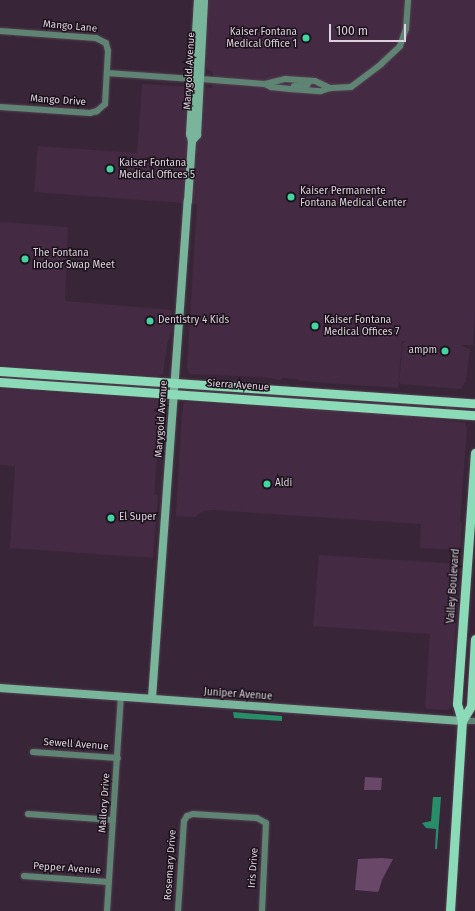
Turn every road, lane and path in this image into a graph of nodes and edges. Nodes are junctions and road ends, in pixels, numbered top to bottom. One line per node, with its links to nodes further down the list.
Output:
1 (204, 0): 6 (street, Marygold Avenue)
2 (408, 0): 9 (street)
3 (198, 4): 6 (street)
4 (0, 31): 5 (street, Mango Lane)
5 (107, 73): 6 (street); 11 (street, Mango Drive)
6 (197, 79): 8 (street); 16 (street, Marygold Avenue)
7 (310, 81): 8 (street); 9 (street); 10 (street)
8 (265, 84): 10 (street)
9 (330, 88): 10 (street)
10 (290, 89)
11 (0, 106)
12 (0, 372): 13 (main road, Sierra Avenue)
13 (39, 374): 14 (main road); 16 (main road, Sierra Avenue)
14 (0, 377)
15 (0, 382): 17 (main road, Sierra Avenue)
16 (174, 382): 17 (street, Marygold Avenue); 18 (main road, Sierra Avenue)
17 (173, 393): 19 (main road, Sierra Avenue); 24 (street, Marygold Avenue)
18 (475, 403)
19 (475, 415)
20 (475, 452): 25 (main road, Valley Boulevard)
21 (475, 639): 25 (main road, Valley Boulevard)
22 (0, 688): 23 (street, Juniper Avenue)
23 (121, 696): 24 (street, Juniper Avenue); 28 (street, Mallory Drive)
24 (152, 698): 25 (street, Juniper Avenue)
25 (462, 721): 26 (street, Juniper Avenue); 37 (main road, Valley Boulevard)
26 (475, 721)
27 (33, 752): 28 (street, Sewell Avenue)
28 (118, 758): 30 (street, Mallory Drive)
29 (28, 814): 30 (street)
30 (113, 820): 33 (street, Mallory Drive)
31 (267, 826): 35 (street, Rosemary Drive); 36 (street, Iris Drive)
32 (24, 876): 33 (street, Pepper Avenue)
33 (109, 882): 34 (street, Mallory Drive)
34 (107, 911)
35 (178, 911)
36 (262, 911)
37 (450, 911)

